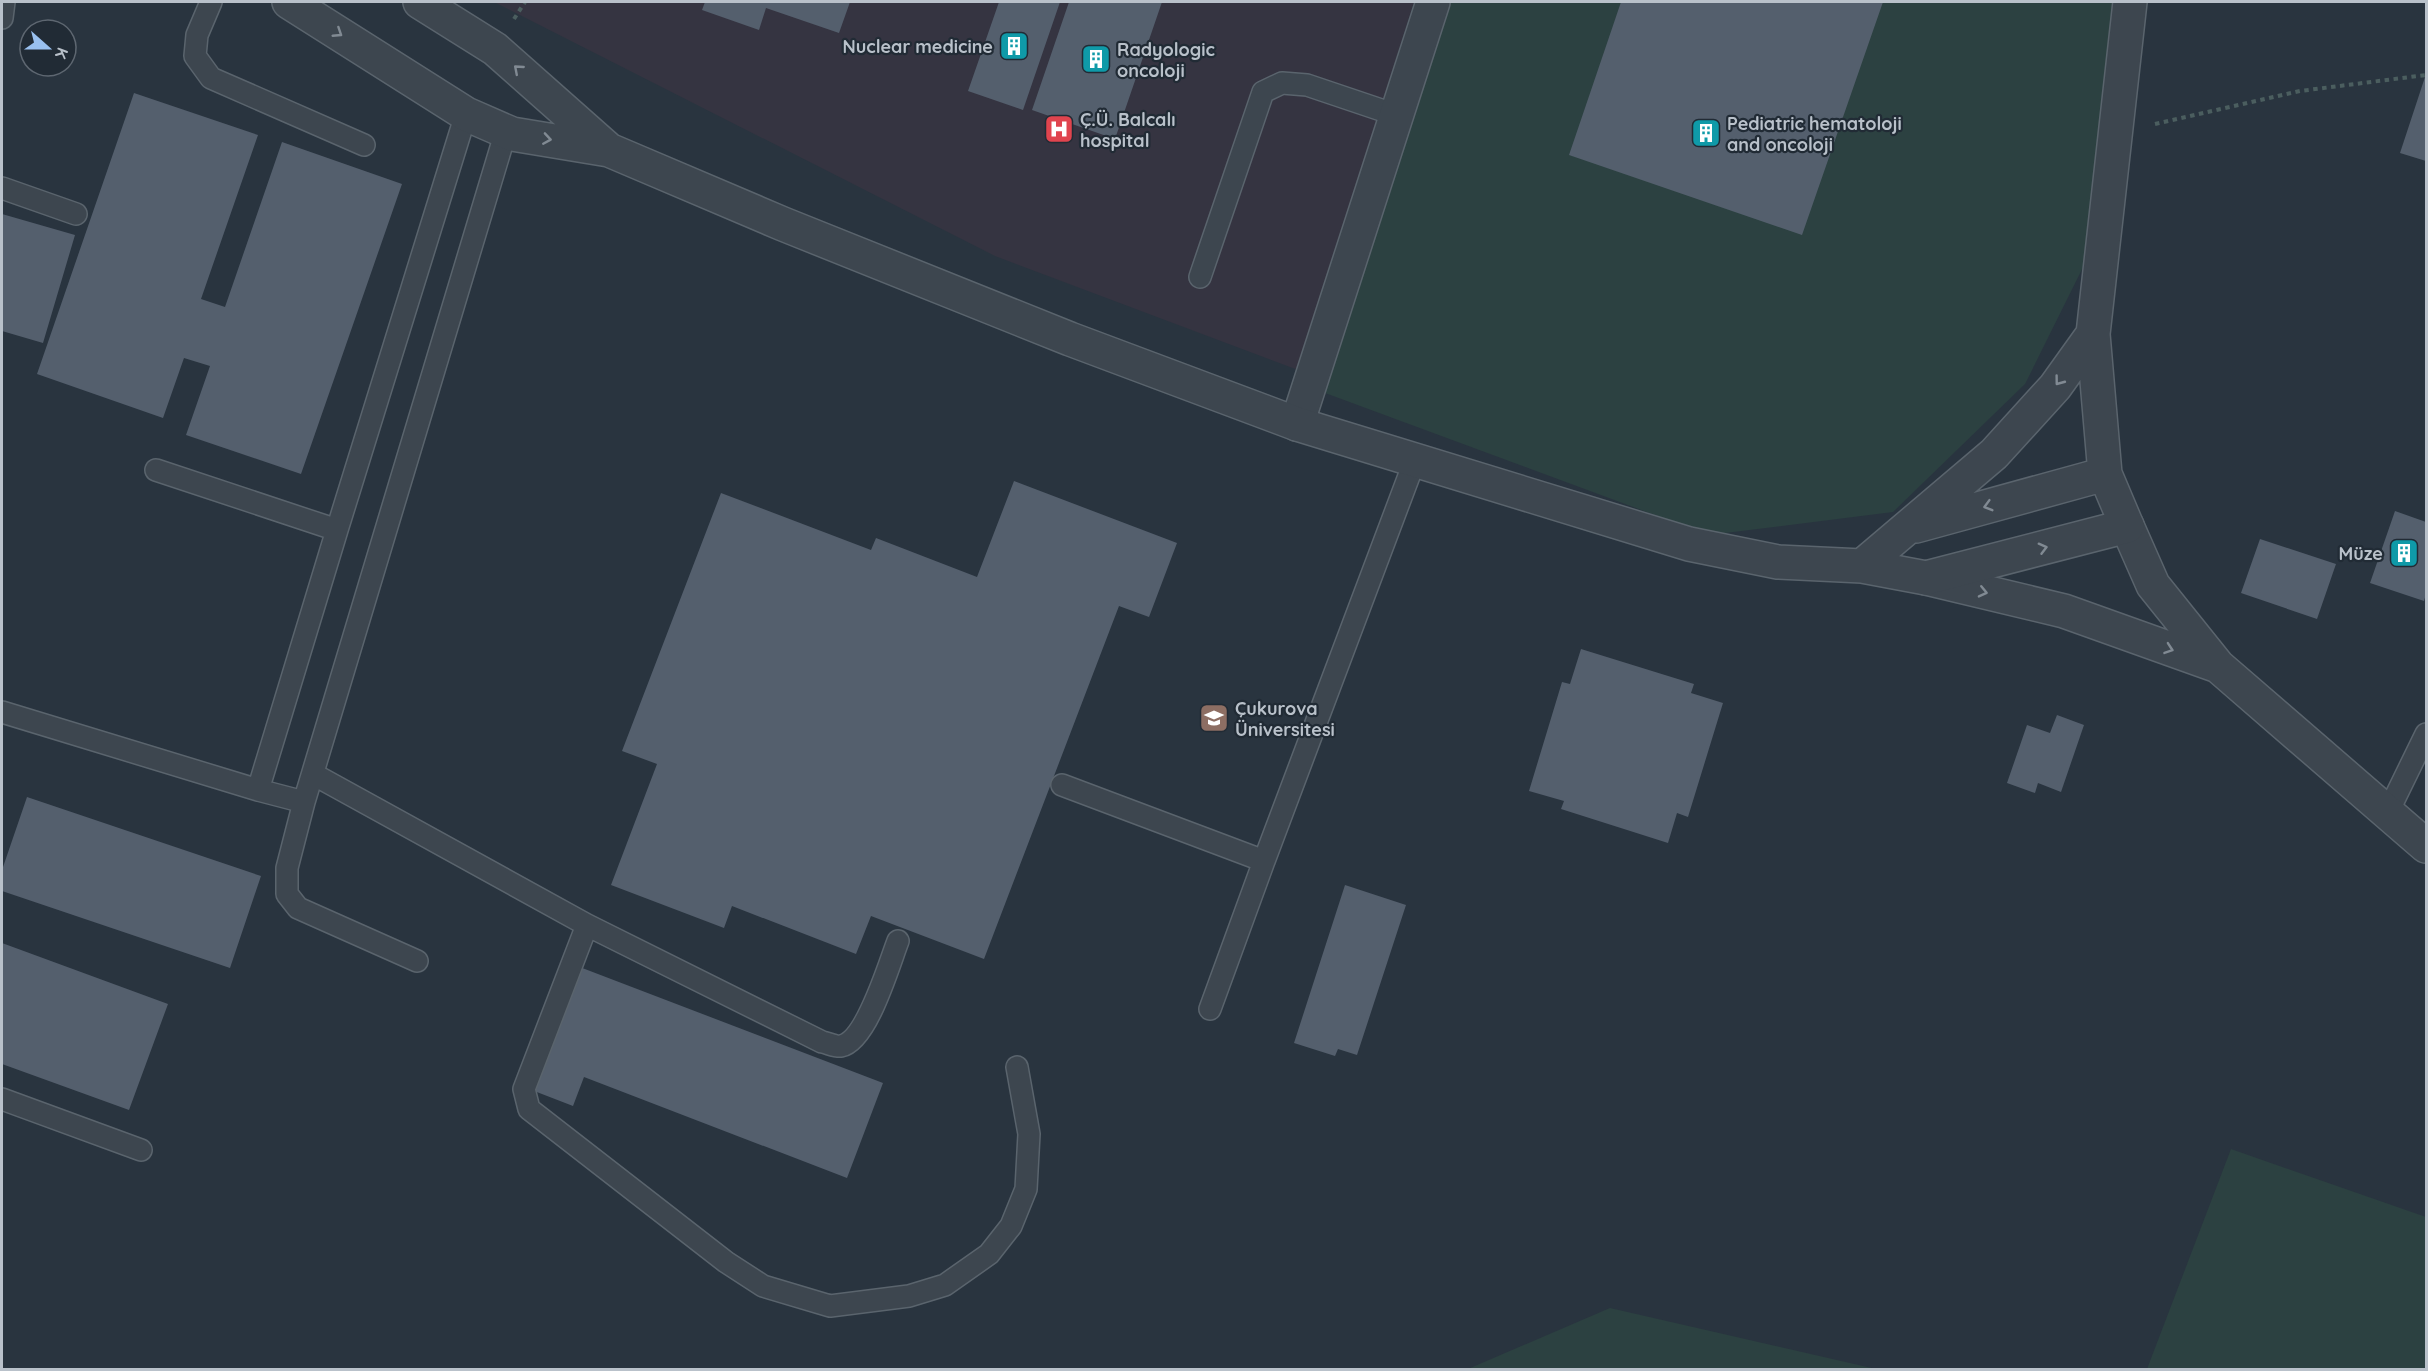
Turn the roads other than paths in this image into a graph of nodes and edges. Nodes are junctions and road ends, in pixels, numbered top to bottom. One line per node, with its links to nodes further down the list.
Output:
1 (4, 2): 7 (lane)
2 (211, 2): 11 (lane)
3 (289, 2): 8 (street, one-way to 8)
4 (420, 2): 12 (street, one-way to 4)
5 (1433, 2): 9 (street)
6 (2130, 2): 16 (street)
7 (2, 18)
8 (465, 114): 10 (street); 23 (lane)
9 (1396, 115): 15 (lane); 17 (street)
10 (506, 131): 12 (street, one-way to 12); 29 (lane)
11 (364, 146)
12 (609, 150): 17 (street)
13 (2, 188): 14 (lane)
14 (76, 214)
15 (1200, 277)
16 (2094, 334): 20 (street); 22 (street, one-way to 22)
17 (1297, 424): 18 (street)
18 (1415, 460): 24 (street); 35 (lane)
19 (156, 470): 23 (lane)
20 (2105, 474): 21 (street); 22 (street, one-way to 22)
21 (2127, 526): 25 (street, one-way to 21); 26 (street)
22 (1905, 529): 24 (street)
23 (337, 530): 31 (lane)
24 (1862, 566): 25 (street)
25 (1926, 579): 26 (street, one-way to 26)
26 (2218, 666): 33 (street)
27 (2, 712): 31 (lane)
28 (2427, 734): 33 (lane)
29 (313, 774): 32 (lane); 36 (lane)
30 (1062, 785): 35 (lane)
31 (258, 790): 32 (lane)
32 (304, 802): 38 (lane)
33 (2387, 814): 34 (street)
34 (2427, 846)
35 (1264, 861): 39 (lane)
36 (587, 925): 37 (lane); 40 (lane)
37 (898, 941)
38 (417, 961)
39 (1210, 1009)
40 (1017, 1067)
41 (2, 1099): 42 (lane)
42 (141, 1150)

